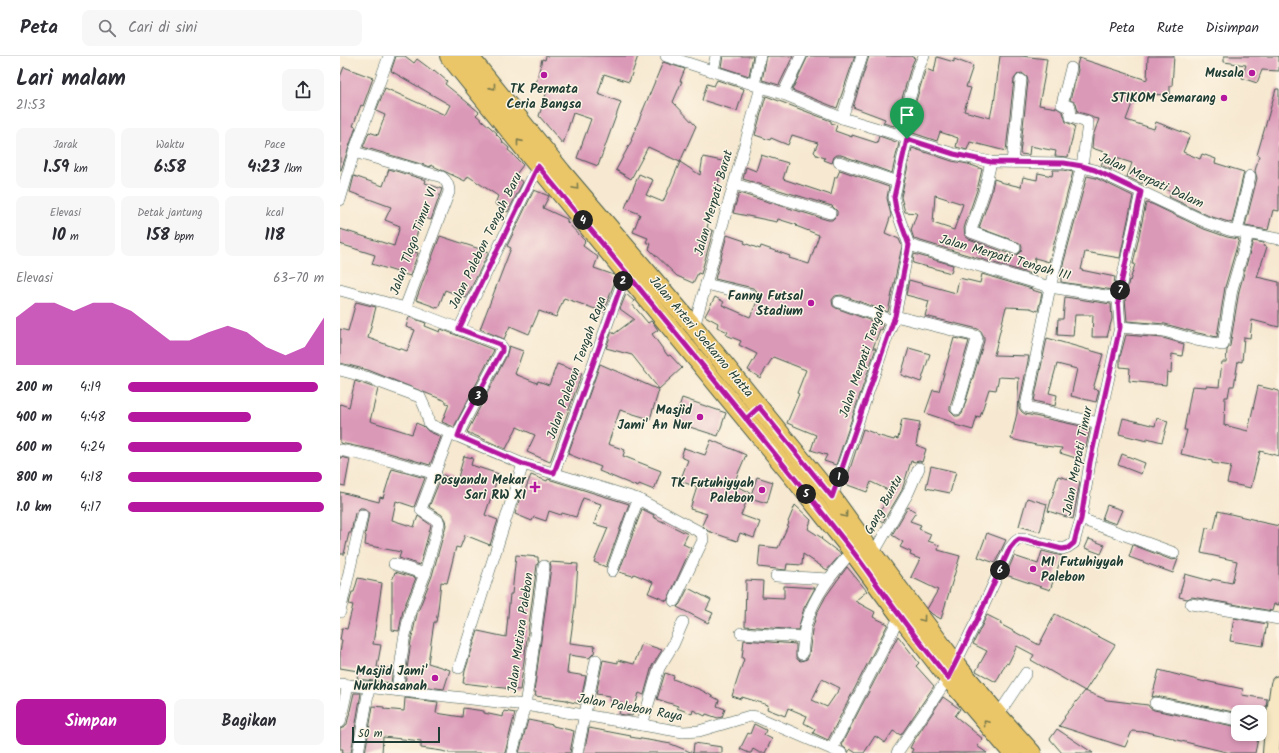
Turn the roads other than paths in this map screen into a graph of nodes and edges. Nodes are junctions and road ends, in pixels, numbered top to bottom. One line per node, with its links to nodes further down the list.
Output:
1 (389, 56): 16 (street)
2 (666, 56): 10 (street, Jalan Merpati Dalam)
3 (716, 56): 10 (street)
4 (760, 56): 12 (street, Jalan Merpati Barat)
5 (801, 56): 13 (street)
6 (862, 56): 14 (street)
7 (924, 56): 15 (street)
8 (456, 57): 21 (main road, one-way to 8); 43 (main road, Jalan Arteri Soekarno Hatta, one-way to 43)
9 (1071, 68): 22 (street)
10 (713, 70): 12 (street, Jalan Merpati Dalam)
11 (1021, 80): 19 (street)
12 (758, 86): 13 (street, Jalan Merpati Dalam); 25 (street, Jalan Merpati Barat)
13 (784, 94): 14 (street, Jalan Merpati Dalam)
14 (842, 118): 15 (street, Jalan Merpati Dalam)
15 (903, 137): 18 (street, Jalan Merpati Dalam); 24 (street)
16 (354, 152): 20 (street); 41 (street, Jalan Tlogo Timur VI)
17 (839, 162): 24 (street)
18 (991, 162): 19 (street, Jalan Merpati Dalam); 33 (street)
19 (1012, 162): 22 (street, Jalan Merpati Dalam)
20 (345, 166): 27 (street)
21 (538, 166): 34 (main road); 45 (street, Jalan Palebon Tengah Baru)
22 (1082, 166): 26 (street, Jalan Merpati Dalam); 36 (street)
23 (1250, 176): 29 (street)
24 (897, 182): 32 (street)
25 (734, 184): 28 (street); 35 (street, Jalan Merpati Barat)
26 (1141, 192): 29 (street, Jalan Merpati Dalam); 39 (street, Jalan Merpati Timur)
27 (340, 200)
28 (830, 213)
29 (1237, 231): 30 (street, Jalan Merpati Dalam)
30 (1248, 234): 31 (street, Jalan Merpati Dalam); 44 (street)
31 (1279, 239)
32 (909, 245): 36 (street, Jalan Merpati Tengah III); 42 (street, Jalan Merpati Tengah)
33 (1015, 248)
34 (626, 272): 49 (main road); 55 (street, Jalan Palebon Tengah Raya)
35 (706, 284): 38 (street); 43 (street, Jalan Merpati Barat)
36 (1050, 287): 39 (street, Jalan Merpati Tengah III); 50 (street)
37 (340, 290): 41 (street)
38 (752, 295)
39 (1118, 298): 44 (street, Jalan Merpati Timur)
40 (839, 302): 42 (street)
41 (405, 308): 45 (street)
42 (894, 319): 48 (street); 57 (street, Jalan Merpati Tengah)
43 (694, 327): 47 (main road, Jalan Arteri Soekarno Hatta)
44 (1120, 327): 50 (street, Jalan Merpati Timur)
45 (459, 329): 51 (street)
46 (340, 370): 51 (street)
47 (759, 407): 49 (main road); 57 (main road, Jalan Arteri Soekarno Hatta)
48 (957, 409)
49 (746, 419): 61 (main road)
50 (1099, 423): 60 (street, Jalan Merpati Timur)
51 (454, 435): 53 (street); 56 (street)
52 (340, 450): 56 (street)
53 (523, 464): 55 (street); 81 (street)
54 (919, 468): 63 (street, Gang Buntu)
55 (554, 473): 58 (street)
56 (436, 474): 67 (street)
57 (832, 497): 63 (main road, Jalan Arteri Soekarno Hatta, one-way to 63)
58 (638, 499): 66 (street); 70 (street)
59 (362, 515): 72 (street)
60 (1081, 519): 62 (street); 80 (street, Jalan Merpati Timur)
61 (852, 551): 69 (street); 73 (main road)
62 (1174, 553)
63 (873, 554): 80 (main road, Jalan Arteri Soekarno Hatta, one-way to 80)
64 (394, 564): 67 (street)
65 (544, 566): 89 (street, Jalan Mutiara Palebon)
66 (612, 571)
67 (425, 574): 87 (street)
68 (776, 576): 69 (street)
69 (829, 578): 77 (street)
70 (674, 601)
71 (1191, 604): 74 (street)
72 (340, 612)
73 (900, 616): 83 (main road); 97 (street)
74 (1279, 619)
75 (683, 622): 95 (street)
76 (741, 633): 77 (street)
77 (804, 638): 78 (street)
78 (802, 654)
79 (596, 660): 90 (street)
80 (956, 662): 83 (street); 91 (main road, Jalan Arteri Soekarno Hatta)
81 (459, 668)
82 (1026, 673): 91 (street)
83 (948, 678): 101 (street); 102 (main road, one-way to 83)
84 (1279, 684): 94 (main road)
85 (344, 685): 86 (street, Jalan Palebon Raya); 93 (street)
86 (369, 688): 87 (street, Jalan Palebon Raya); 98 (street)
87 (397, 690): 89 (street, Jalan Palebon Raya)
88 (1155, 704): 92 (street)
89 (525, 705): 90 (street, Jalan Palebon Raya); 99 (street)
90 (586, 715): 95 (street, Jalan Palebon Raya); 100 (street)
91 (998, 715): 103 (main road, Jalan Arteri Soekarno Hatta)
92 (1231, 719)
93 (340, 722)
94 (1267, 723)
95 (642, 725): 97 (street, Jalan Palebon Raya)
96 (1267, 731): 104 (main road)
97 (837, 751)
98 (358, 753)
99 (512, 753)
100 (577, 753)
101 (897, 753)
102 (1012, 753)
103 (1032, 753)
104 (1271, 753)

